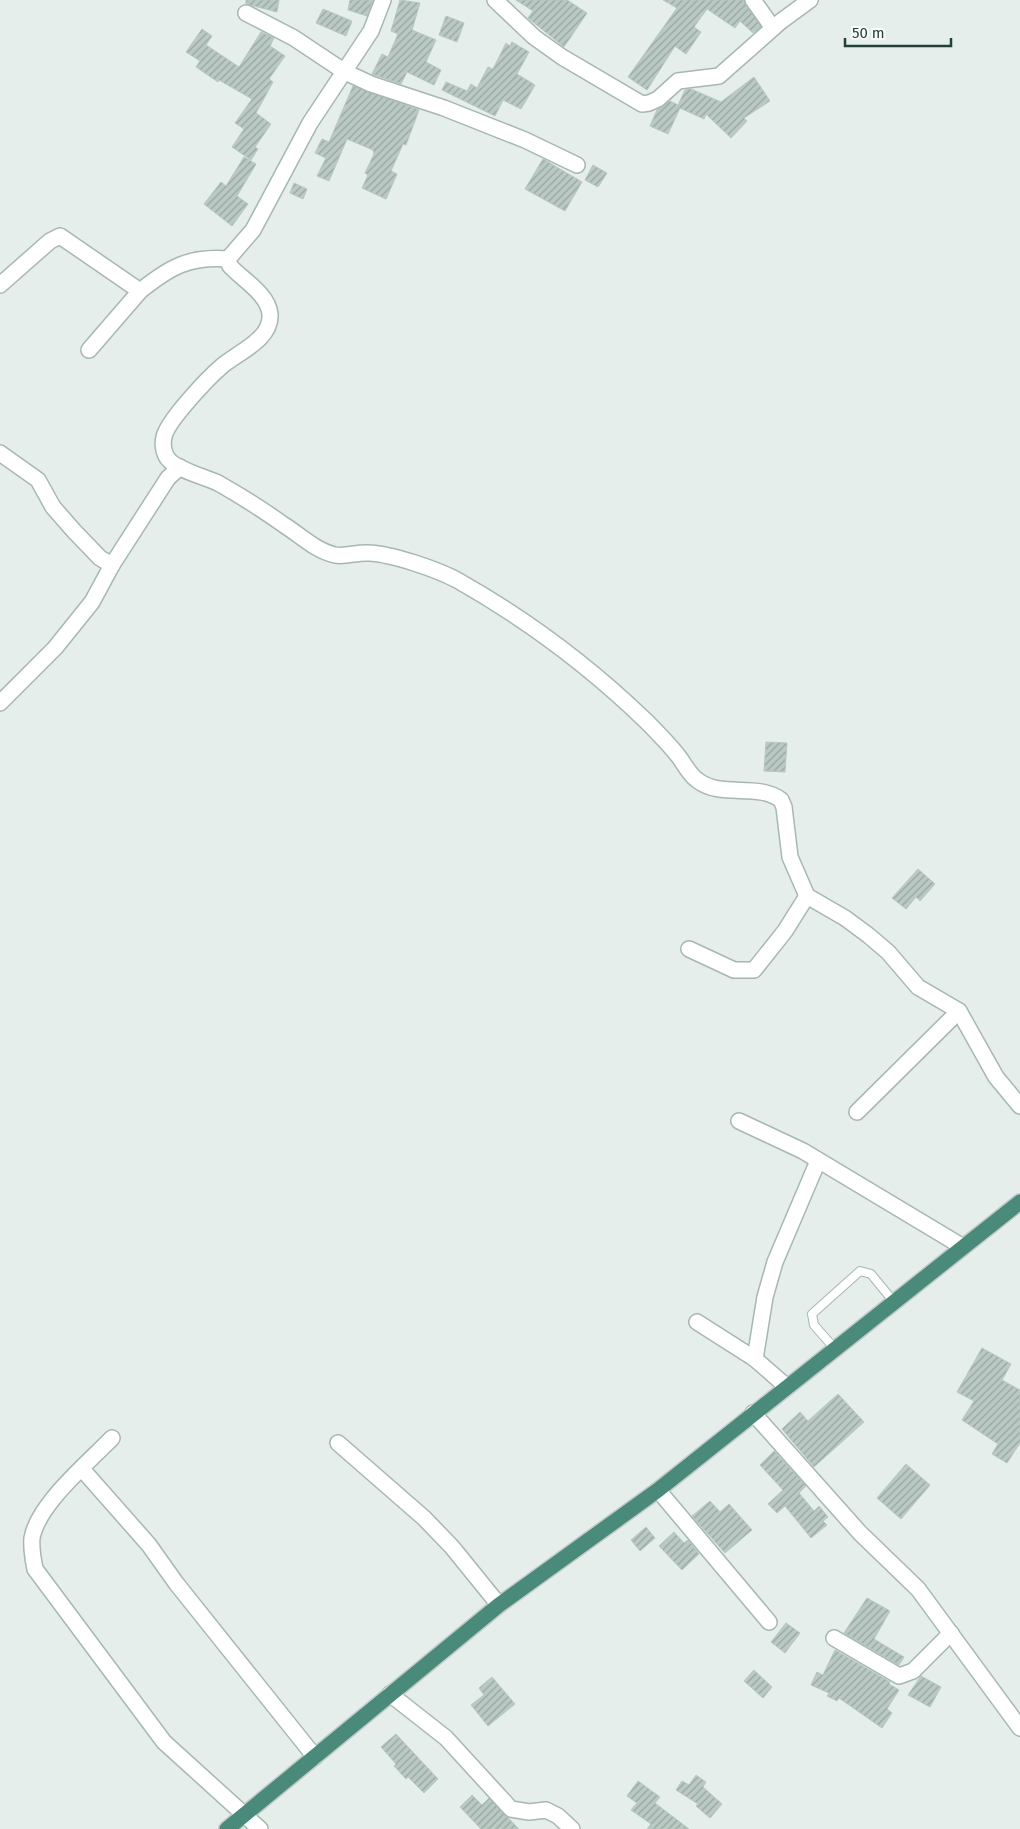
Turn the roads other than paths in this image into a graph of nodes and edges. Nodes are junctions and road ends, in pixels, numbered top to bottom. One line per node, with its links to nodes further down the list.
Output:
1 (383, 0): 7 (street)
2 (495, 0): 6 (street)
3 (752, 0): 6 (street)
4 (810, 0): 6 (street)
5 (246, 13): 7 (street)
6 (773, 28)
7 (345, 72): 8 (street); 9 (street)
8 (576, 165)
9 (228, 260): 11 (street); 14 (street)
10 (0, 285): 11 (street)
11 (140, 291): 12 (street)
12 (89, 350)
13 (0, 453): 15 (street)
14 (180, 467): 15 (street); 17 (street)
15 (112, 565): 16 (street)
16 (0, 702)
17 (808, 896): 18 (street); 19 (street)
18 (689, 949)
19 (959, 1011): 20 (street); 21 (street)
20 (1020, 1106)
21 (857, 1112)
22 (739, 1121): 23 (street)
23 (818, 1160): 25 (street); 29 (street)
24 (1020, 1202): 25 (highway)
25 (963, 1248): 26 (highway)
26 (894, 1302): 28 (highway); 28 (lane)
27 (697, 1322): 29 (street)
28 (835, 1349): 30 (highway)
29 (755, 1359): 30 (street)
30 (787, 1387): 31 (highway)
31 (753, 1413): 35 (highway); 38 (street)
32 (112, 1438): 34 (street)
33 (338, 1443): 36 (street)
34 (82, 1469): 42 (street); 43 (street)
35 (658, 1490): 36 (highway); 37 (street)
36 (499, 1605): 40 (highway)
37 (769, 1622)
38 (951, 1633): 39 (street); 41 (street)
39 (834, 1638)
40 (390, 1694): 42 (highway); 46 (street)
41 (1020, 1728)
42 (316, 1757): 43 (highway)
43 (245, 1814): 44 (highway); 45 (street)
44 (227, 1829)
45 (260, 1829)
46 (572, 1829)

